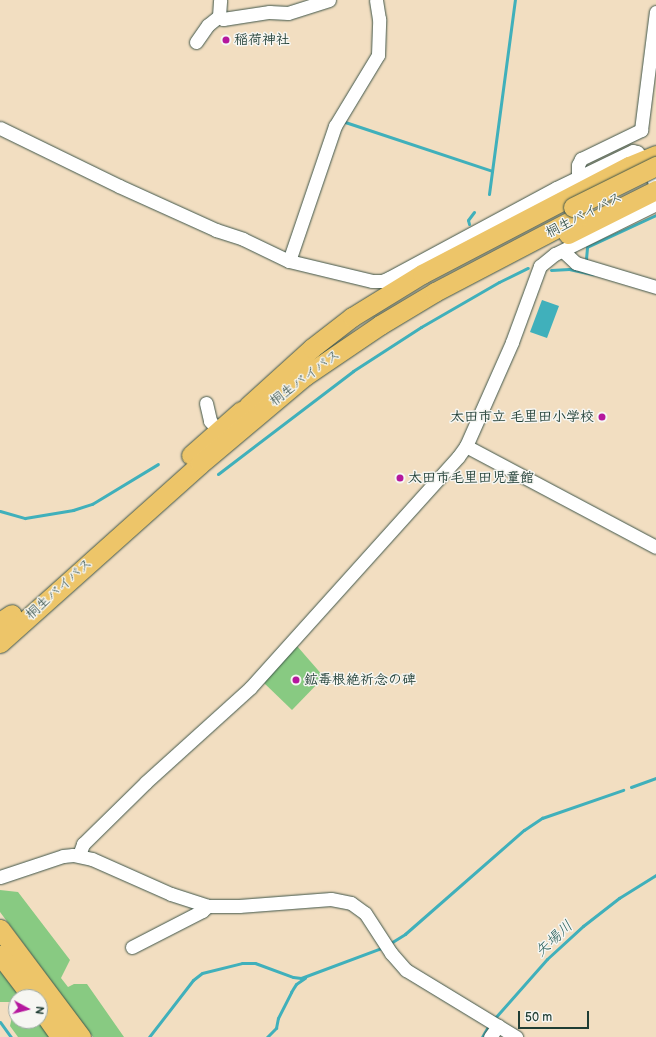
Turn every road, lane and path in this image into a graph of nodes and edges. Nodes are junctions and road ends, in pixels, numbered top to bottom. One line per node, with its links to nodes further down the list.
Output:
1 (220, 0): 5 (street)
2 (329, 0): 5 (street)
3 (376, 0): 16 (street)
4 (656, 12): 9 (street)
5 (219, 16): 6 (street)
6 (196, 42)
7 (0, 128): 16 (street)
8 (652, 160): 9 (street); 11 (street); 14 (highway, 桐生バイパス, bridge); 19 (highway)
9 (578, 177): 16 (street)
10 (656, 179): 14 (highway, 桐生バイパス)
11 (656, 185)
12 (656, 190): 20 (highway)
13 (656, 204): 15 (street)
14 (576, 212): 19 (highway, 桐生バイパス); 20 (highway, 桐生バイパス)
15 (563, 250): 17 (street); 22 (street)
16 (289, 261)
17 (656, 287)
18 (206, 403): 21 (street)
19 (248, 406): 21 (highway, 桐生バイパス)
20 (240, 429): 24 (highway, 桐生バイパス)
21 (218, 430): 24 (highway, 桐生バイパス)
22 (466, 446): 23 (street); 27 (street)
23 (656, 546)
24 (8, 622): 25 (highway, 桐生バイパス); 26 (highway)
25 (0, 643)
26 (0, 654)
27 (79, 855): 28 (street); 29 (street)
28 (0, 877)
29 (208, 906): 31 (street); 35 (street)
30 (0, 929): 37 (highway)
31 (132, 947)
32 (0, 955): 33 (highway)
33 (26, 989)
34 (48, 1020): 36 (highway)
35 (498, 1026): 38 (street); 39 (street)
36 (60, 1037)
37 (81, 1037)
38 (490, 1037)
39 (516, 1037)

